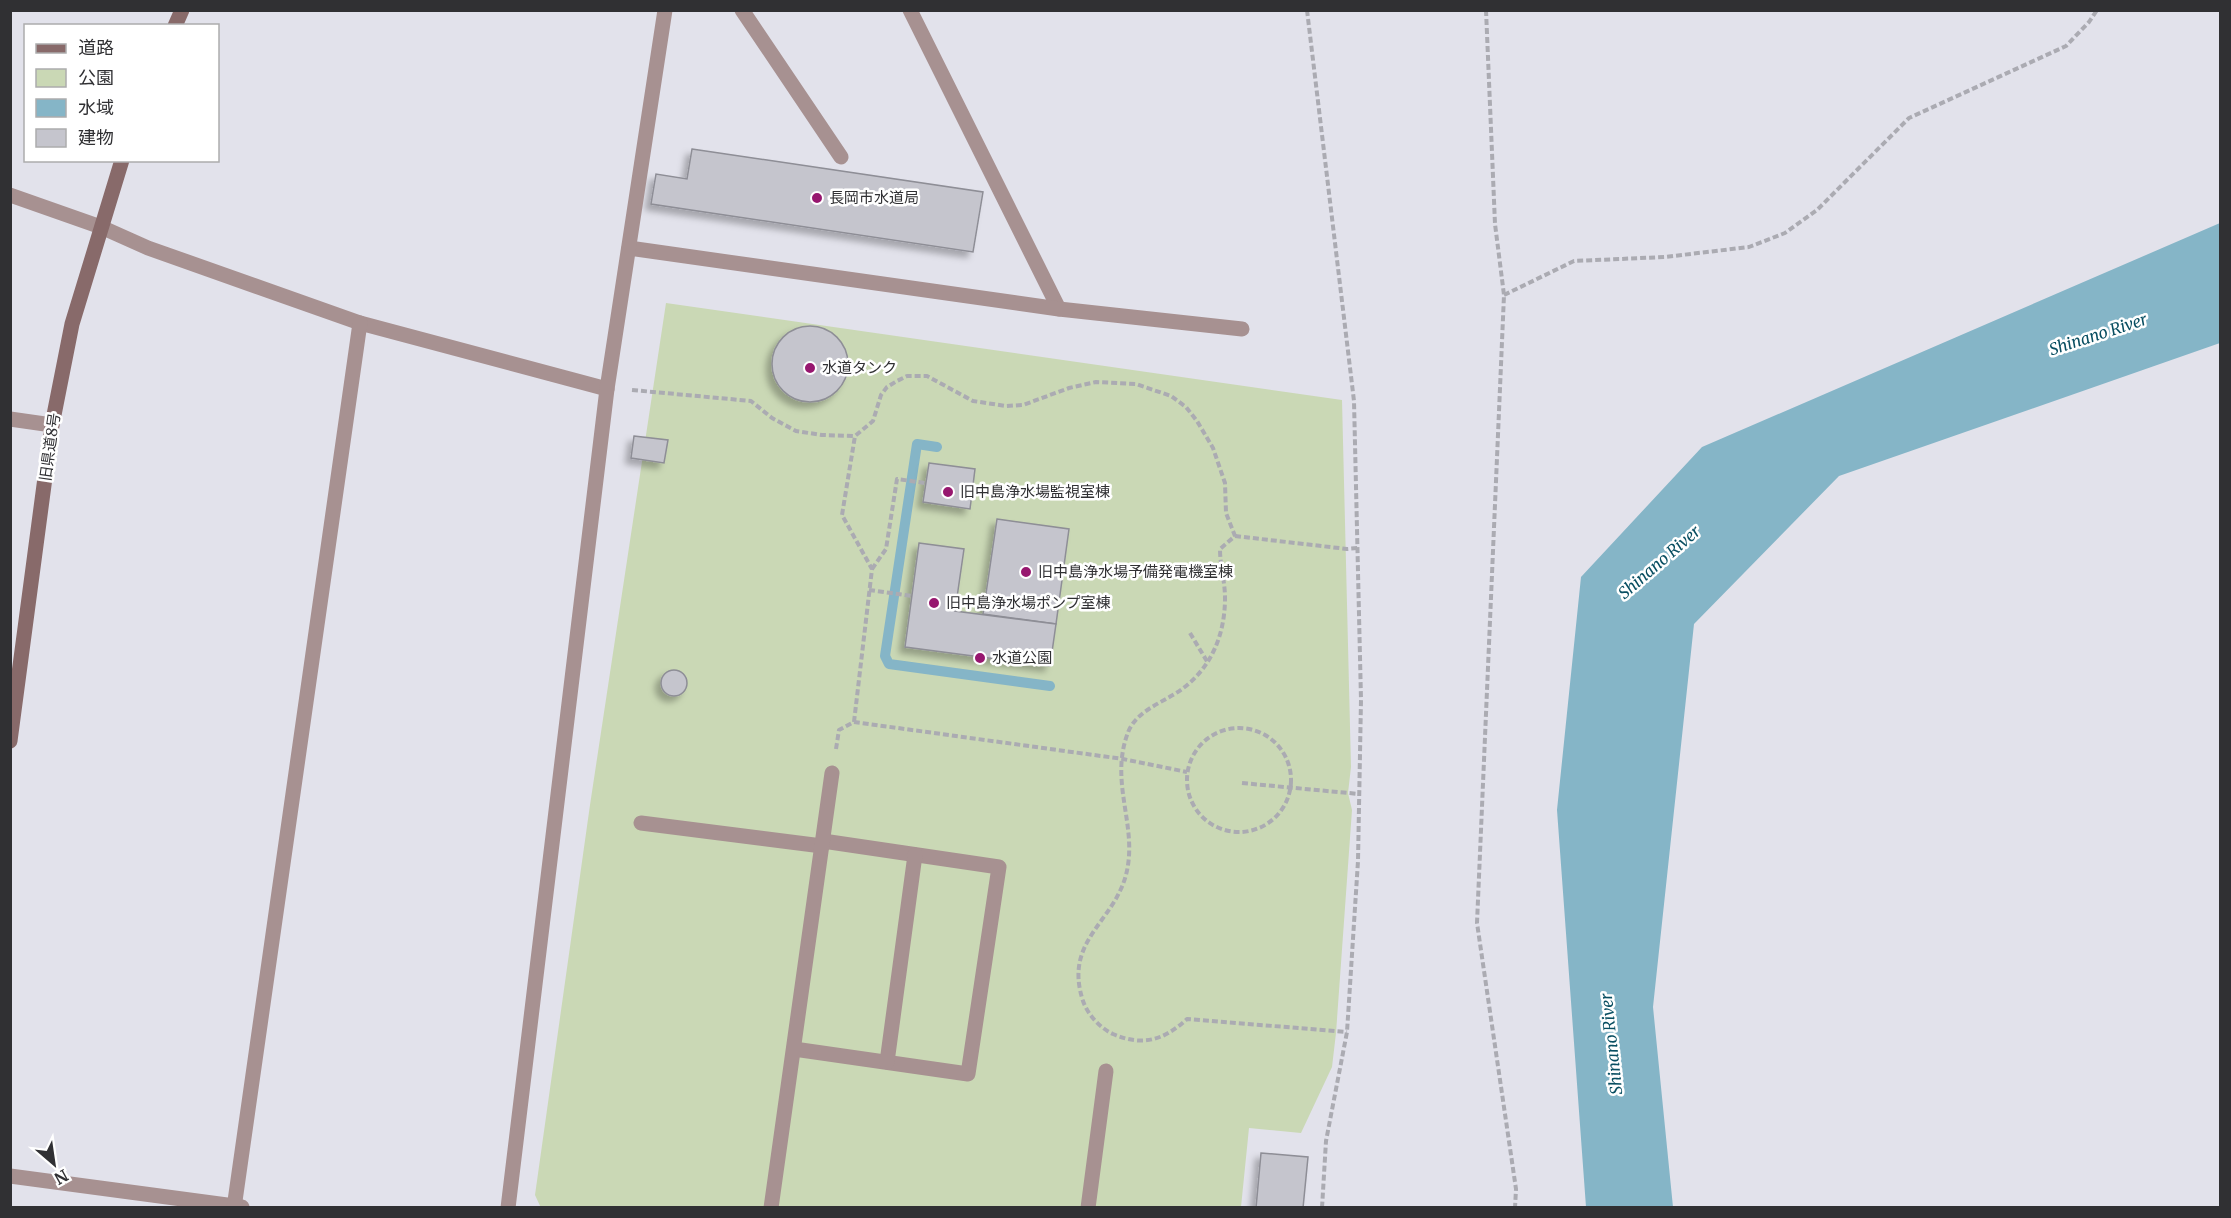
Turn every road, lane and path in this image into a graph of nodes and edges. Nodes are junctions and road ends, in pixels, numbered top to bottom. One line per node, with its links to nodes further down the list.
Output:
1 (182, 10): 8 (street)
2 (665, 10): 13 (street)
3 (742, 10): 9 (street)
4 (910, 10): 15 (street)
5 (1307, 10): 24 (path)
6 (1486, 10): 14 (path)
7 (2097, 10): 14 (path)
8 (176, 24)
9 (841, 157)
10 (121, 162): 12 (street, 旧県道8号)
11 (10, 195): 12 (street)
12 (101, 227): 16 (street); 20 (street, 旧県道8号)
13 (629, 248): 15 (street); 18 (street)
14 (1504, 295): 51 (path)
15 (1059, 309): 17 (street)
16 (360, 323): 18 (street); 46 (street)
17 (1242, 329)
18 (608, 389): 21 (path); 47 (street)
19 (10, 419): 20 (street)
20 (52, 425): 31 (street, 旧県道8号)
21 (855, 436): 23 (path); 25 (path)
22 (925, 483): 25 (path)
23 (1235, 536): 24 (path); 29 (path)
24 (1358, 548): 37 (path)
25 (872, 569): 26 (path)
26 (869, 590): 27 (path); 30 (path)
27 (912, 596)
28 (1190, 633): 29 (path)
29 (1208, 663): 32 (path)
30 (855, 722): 32 (path); 34 (path)
31 (10, 741)
32 (1123, 759): 33 (path); 41 (path)
33 (1188, 772): 36 (path); 36 (path)
34 (832, 773): 39 (street)
35 (1242, 783): 36 (path)
36 (1291, 786): 37 (path)
37 (1359, 794): 41 (path)
38 (641, 823): 39 (street)
39 (823, 844): 40 (street); 42 (street)
40 (915, 855): 43 (street); 43 (street)
41 (1347, 1032): 50 (path)
42 (794, 1049): 43 (street); 48 (street)
43 (887, 1062)
44 (1106, 1071): 49 (street)
45 (10, 1176): 46 (street)
46 (238, 1207)
47 (508, 1208)
48 (771, 1208)
49 (1088, 1208)
50 (1322, 1208)
51 (1515, 1208)

